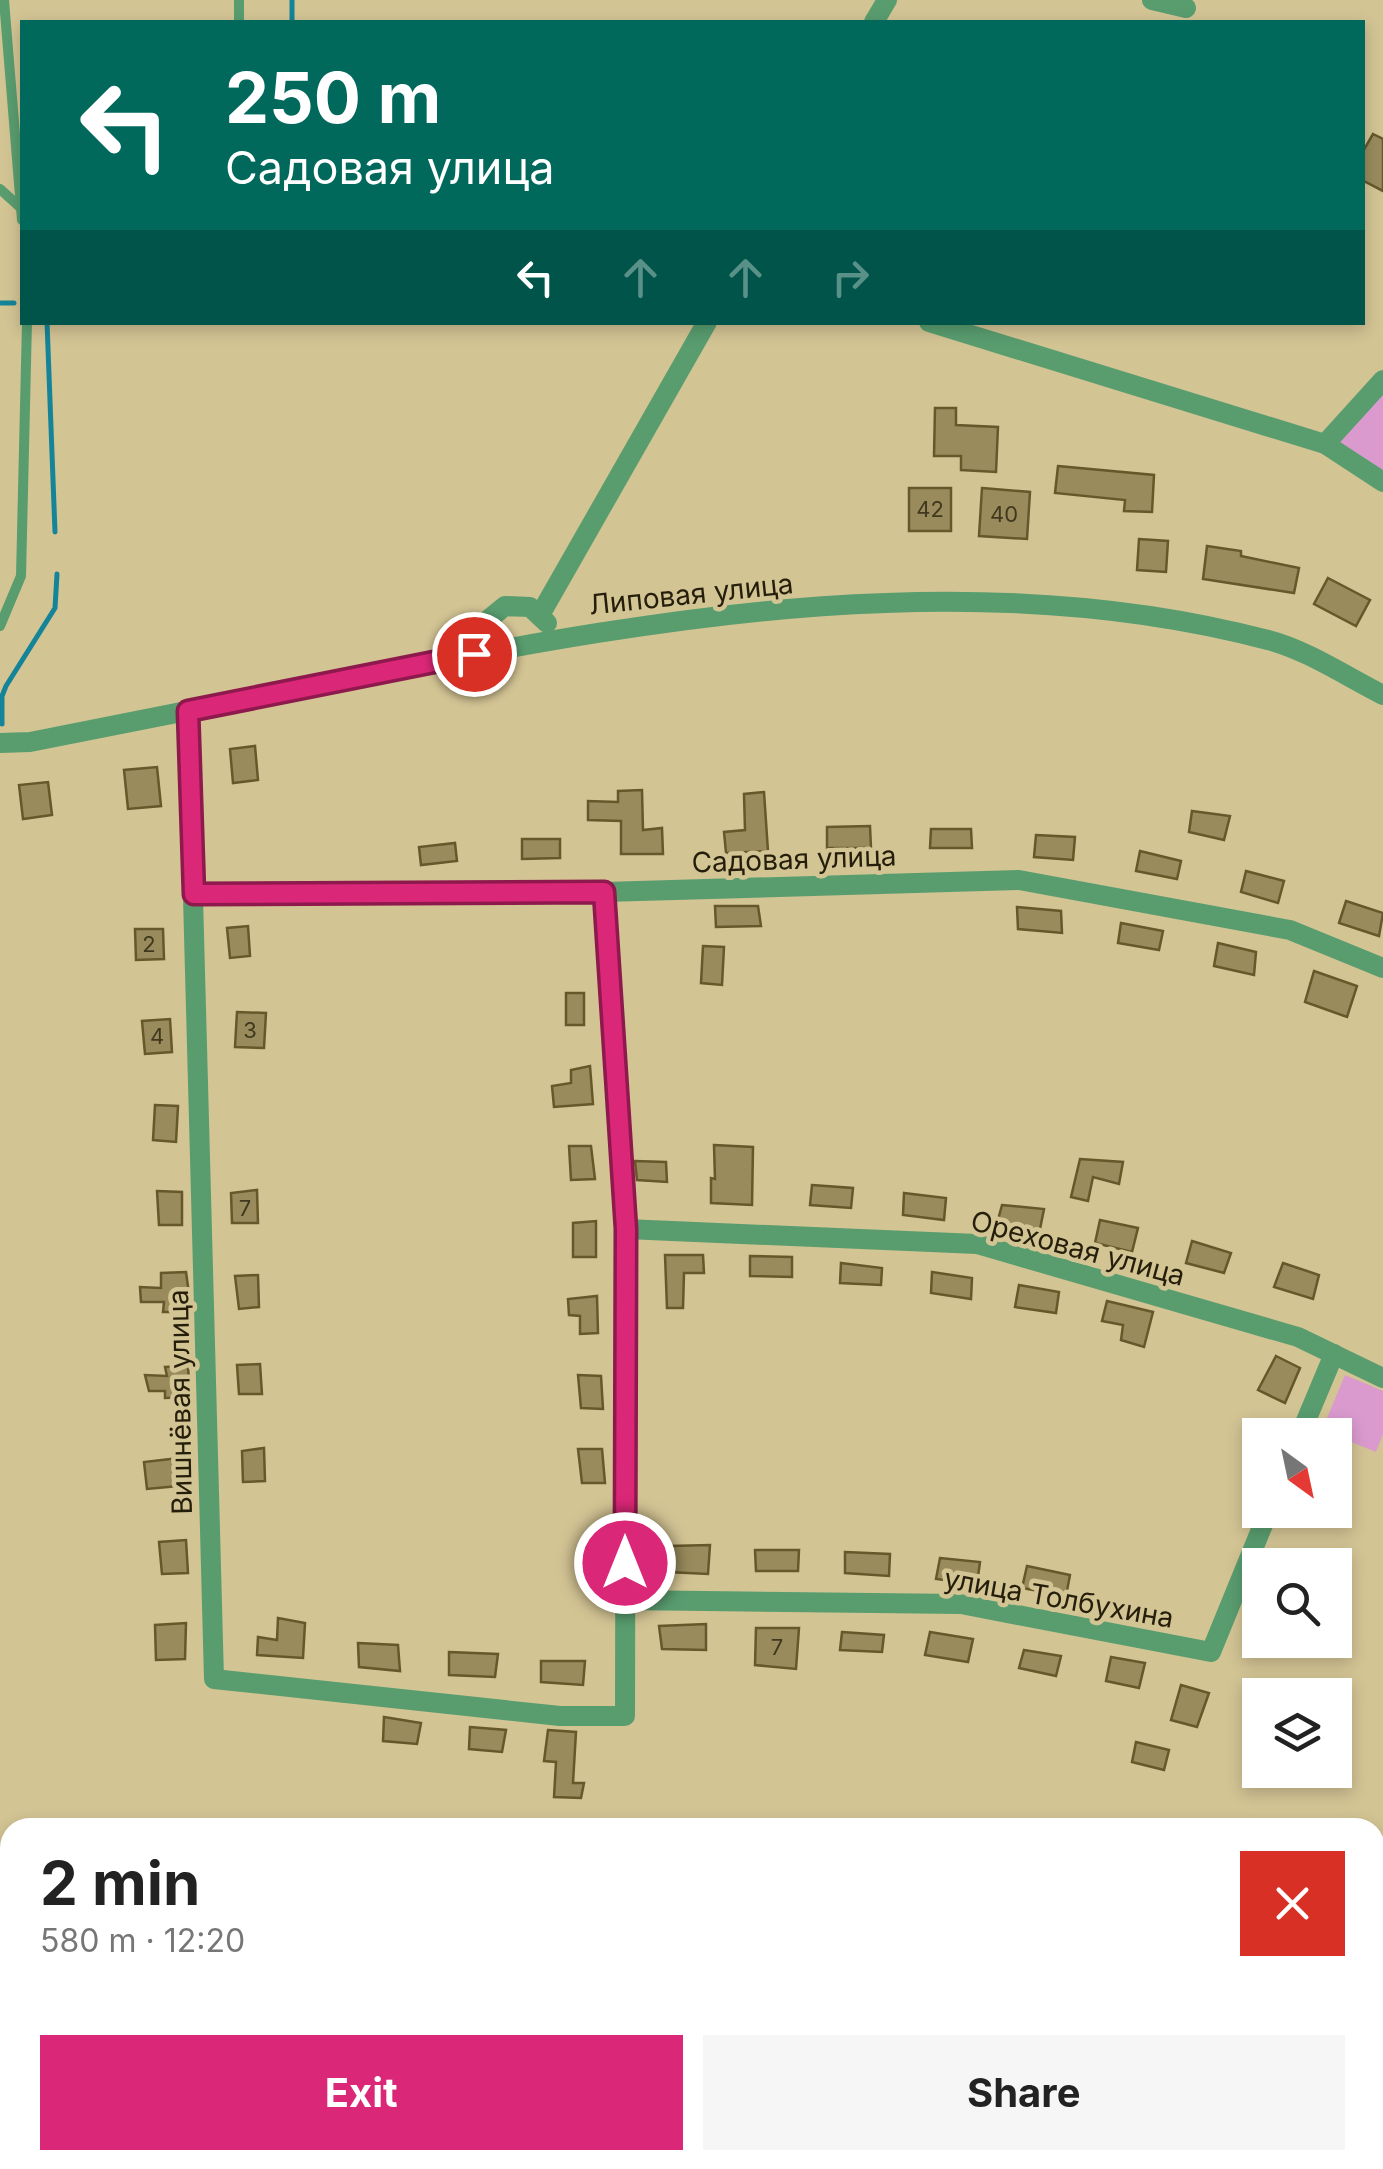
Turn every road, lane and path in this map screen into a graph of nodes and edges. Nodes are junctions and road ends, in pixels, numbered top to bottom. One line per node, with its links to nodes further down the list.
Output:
1 (4, 0): 4 (lane)
2 (1152, 0): 3 (street)
3 (1186, 8)
4 (20, 186)
5 (0, 188): 6 (lane)
6 (20, 207)
7 (27, 325): 14 (lane)
8 (704, 325): 13 (street)
9 (939, 325): 11 (street)
10 (1383, 380): 11 (street)
11 (1325, 444): 12 (street)
12 (1383, 482)
13 (540, 615): 15 (street); 16 (street)
14 (0, 626)
15 (554, 639): 16 (street, Липовая улица); 17 (street, Липовая улица)
16 (474, 654): 18 (street, Липовая улица)
17 (1383, 696)
18 (188, 711): 19 (street, Липовая улица); 21 (street, Вишнёвая улица)
19 (0, 743)
20 (604, 892): 21 (street, Садовая улица); 22 (street, Садовая улица); 23 (street)
21 (194, 894): 28 (street, Вишнёвая улица)
22 (1383, 968)
23 (626, 1229): 24 (street, Ореховая улица); 28 (street)
24 (1334, 1354): 25 (street, Ореховая улица); 26 (street)
25 (1383, 1378)
26 (1307, 1418)
27 (1262, 1528): 28 (street, улица Толбухина)
28 (625, 1600)

